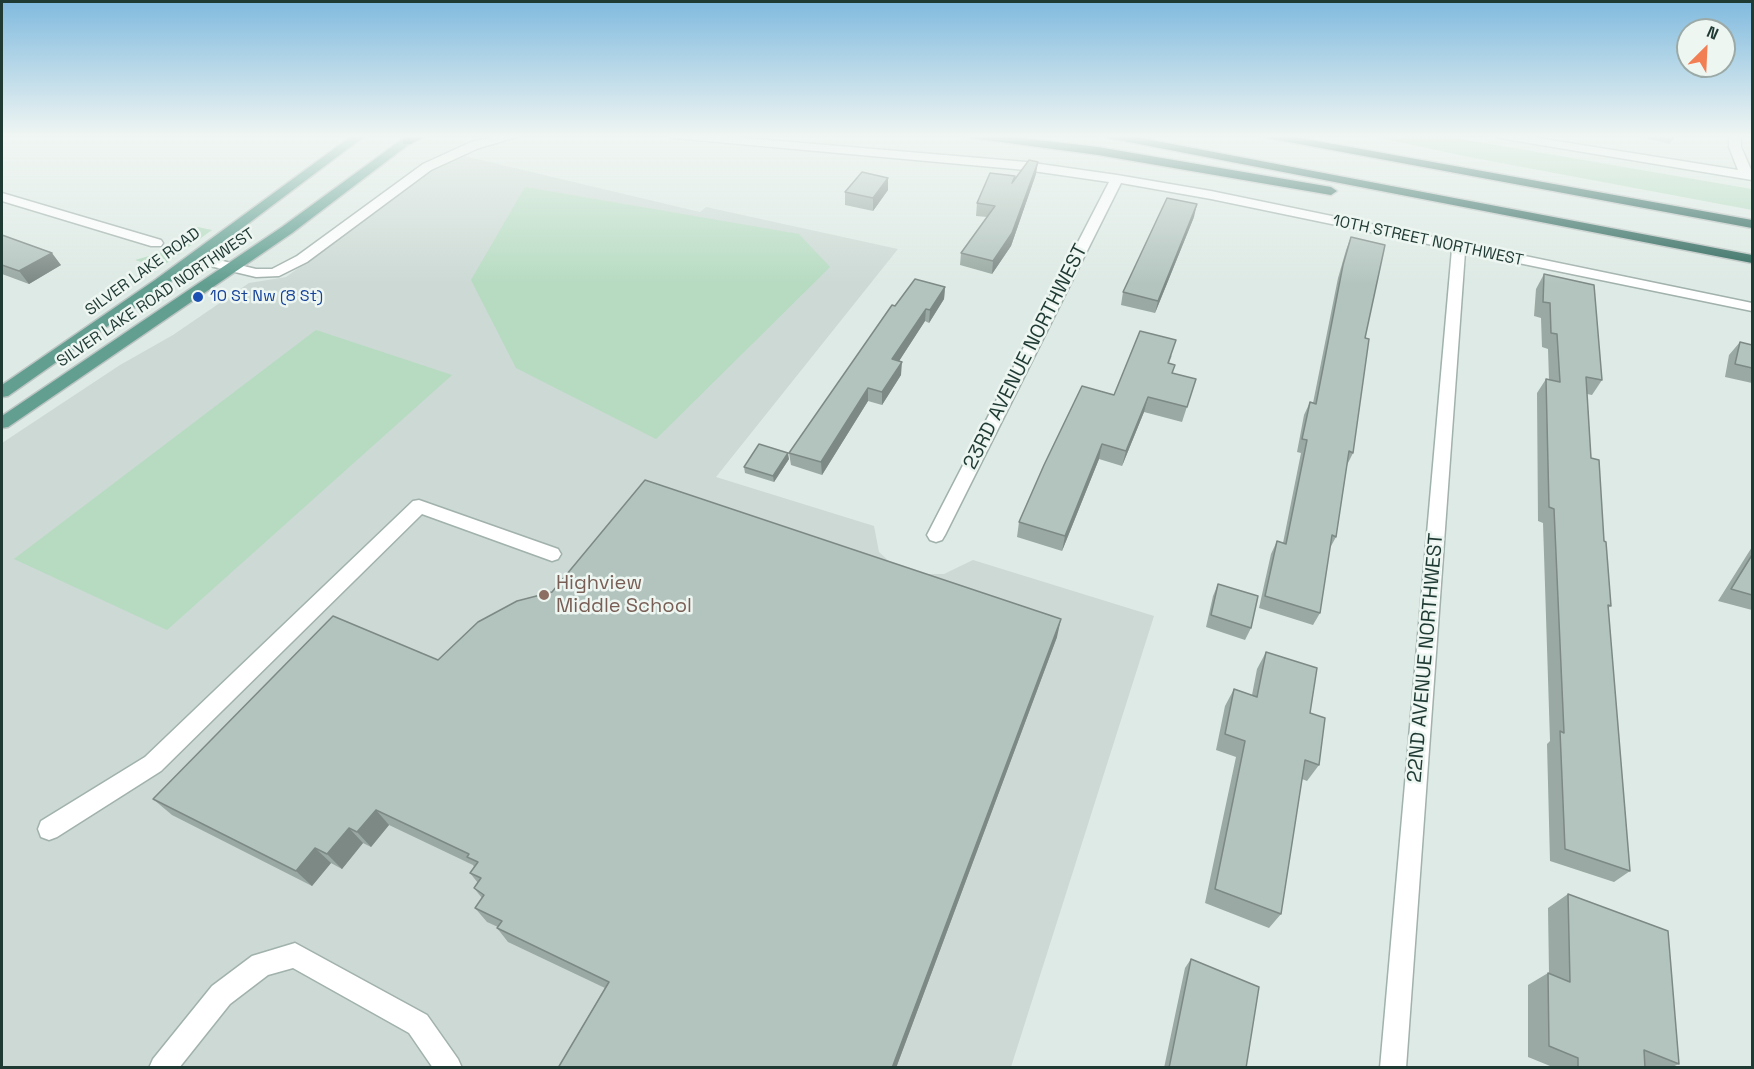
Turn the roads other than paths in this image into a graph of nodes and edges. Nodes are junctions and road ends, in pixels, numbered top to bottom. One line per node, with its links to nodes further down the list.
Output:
1 (293, 185): 16 (main road, SILVER LAKE ROAD)
2 (347, 185): 18 (main road, SILVER LAKE ROAD NORTHWEST)
3 (403, 185): 18 (street)
4 (1114, 185): 22 (street, 23RD AVENUE NORTHWEST)
5 (1152, 185): 15 (street, 10TH STREET NORTHWEST)
6 (1297, 185): 12 (highway)
7 (1364, 185): 12 (highway)
8 (1542, 185): 10 (highway)
9 (1558, 185): 10 (highway)
10 (1598, 195): 13 (highway)
11 (2, 197): 14 (street)
12 (1488, 209): 17 (highway)
13 (1752, 224)
14 (156, 243)
15 (1459, 248): 19 (street, 10TH STREET NORTHWEST); 27 (street, 22ND AVENUE NORTHWEST)
16 (194, 258): 18 (street); 20 (main road, SILVER LAKE ROAD)
17 (1752, 259)
18 (233, 268): 21 (main road, SILVER LAKE ROAD NORTHWEST)
19 (1752, 307)
20 (2, 392)
21 (2, 423)
22 (936, 535)
23 (552, 554): 24 (street)
24 (49, 829)
25 (162, 1068): 26 (street)
26 (449, 1068)
27 (1393, 1068)

